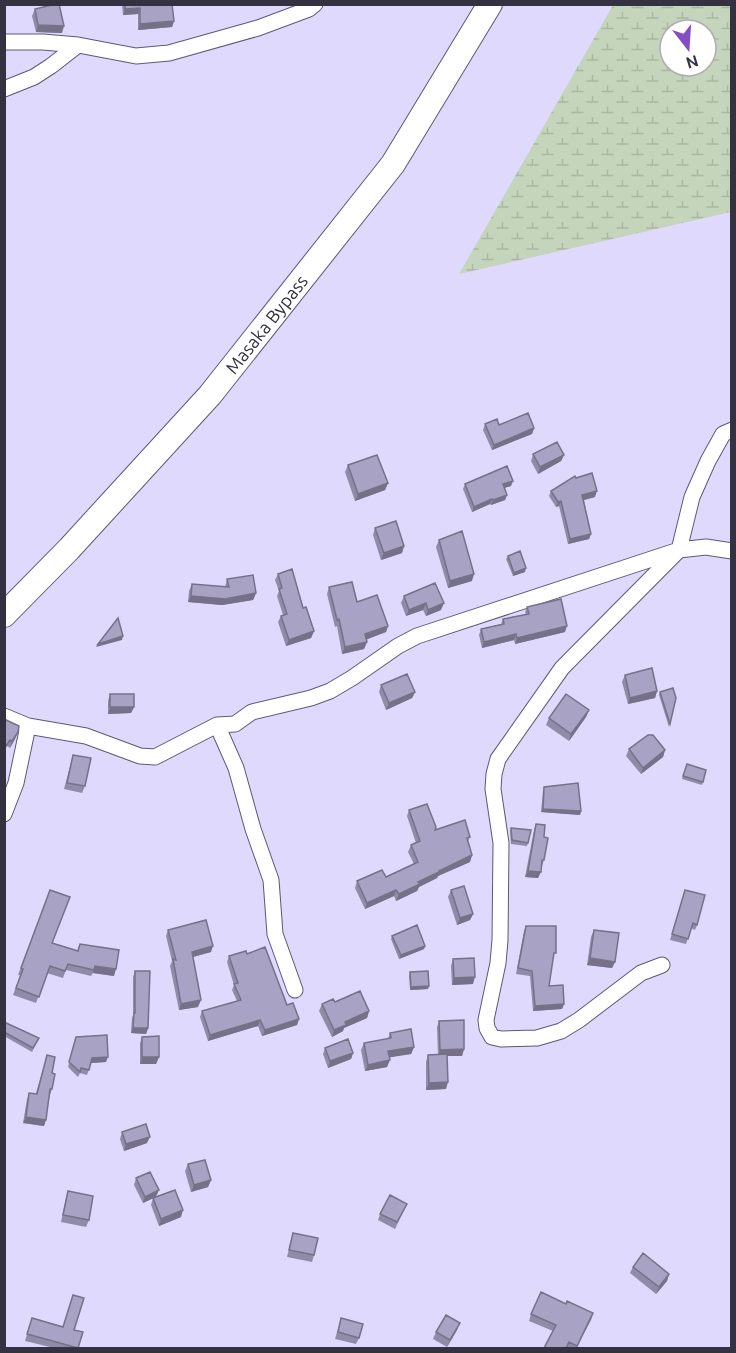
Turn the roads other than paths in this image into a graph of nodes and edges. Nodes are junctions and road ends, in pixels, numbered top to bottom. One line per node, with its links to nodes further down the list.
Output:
1 (315, 4): 4 (street)
2 (490, 4): 9 (highway, Masaka Bypass)
3 (4, 42): 4 (street)
4 (78, 45): 5 (street)
5 (4, 89)
6 (732, 430): 7 (street)
7 (679, 550): 8 (street); 11 (street); 14 (street)
8 (732, 551)
9 (4, 615)
10 (4, 716): 12 (street)
11 (217, 725): 12 (street); 15 (street)
12 (28, 726): 13 (street)
13 (4, 814)
14 (662, 965)
15 (295, 990)

